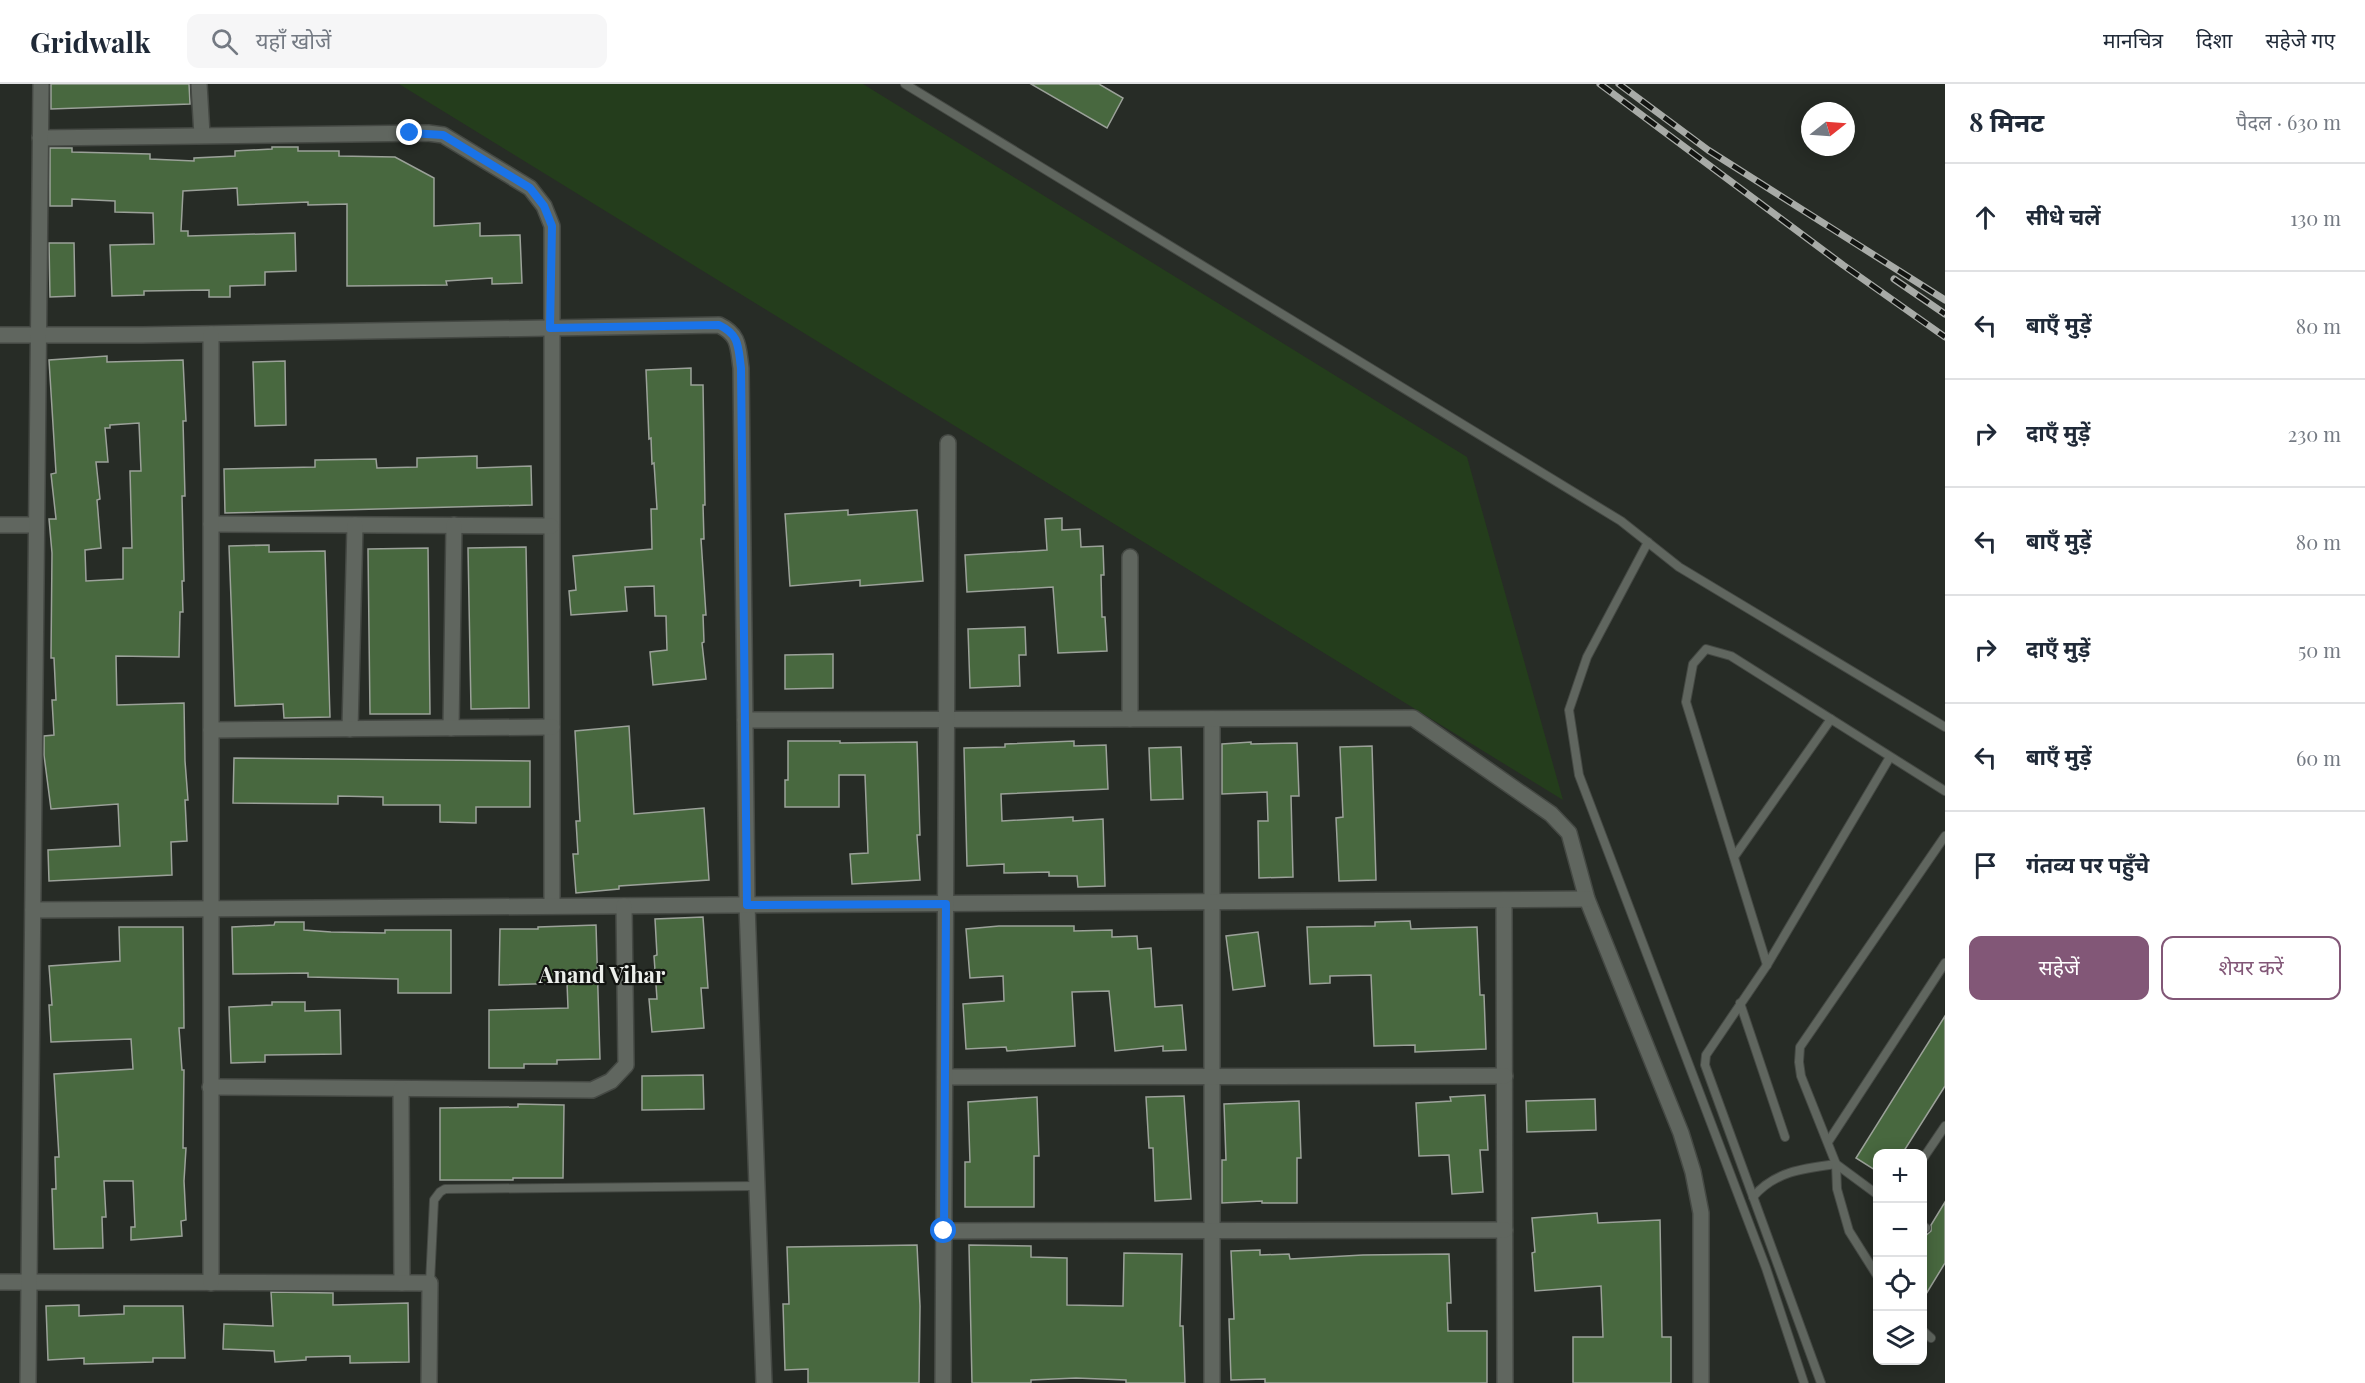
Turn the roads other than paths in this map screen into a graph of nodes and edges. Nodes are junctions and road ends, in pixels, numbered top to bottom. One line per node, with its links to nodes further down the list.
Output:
1 (41, 84): 5 (street)
2 (200, 84): 4 (street)
3 (905, 84): 17 (lane)
4 (202, 135): 5 (street); 6 (street)
5 (40, 138): 9 (street)
6 (550, 328): 7 (street); 16 (street); 22 (street)
7 (211, 334): 9 (street); 11 (street)
8 (0, 335): 9 (street)
9 (38, 335): 13 (street)
10 (948, 444): 23 (street)
11 (211, 524): 14 (street); 28 (street)
12 (0, 525): 13 (street)
13 (36, 525): 41 (street)
14 (355, 525): 15 (street); 27 (street)
15 (454, 525): 16 (street); 26 (street)
16 (551, 526): 24 (street)
17 (1648, 542): 25 (lane); 76 (lane)
18 (1130, 557): 19 (street)
19 (1130, 719): 20 (street); 23 (street)
20 (1212, 719): 33 (street); 35 (street)
21 (1831, 719): 29 (lane); 32 (lane); 32 (lane)
22 (745, 720): 23 (street); 37 (street)
23 (946, 720): 36 (street)
24 (552, 727): 26 (street); 38 (street)
25 (1945, 727)
26 (451, 728): 27 (street)
27 (350, 729): 28 (street)
28 (211, 730): 40 (street)
29 (1890, 757): 30 (lane); 43 (lane)
30 (1945, 791)
31 (1945, 836): 52 (lane)
32 (1734, 857): 43 (lane)
33 (1587, 899): 34 (street); 75 (street)
34 (1504, 900): 35 (street); 46 (street)
35 (1212, 902): 36 (street); 45 (street)
36 (946, 904): 37 (street); 47 (street)
37 (747, 905): 39 (street); 55 (street)
38 (552, 906): 39 (street); 40 (street)
39 (624, 906): 49 (street)
40 (211, 908): 41 (street); 48 (street)
41 (33, 909): 63 (street)
42 (1945, 963): 52 (lane)
43 (1767, 965): 44 (lane)
44 (1740, 1003): 51 (lane); 57 (lane)
45 (1212, 1076): 46 (street); 47 (street); 60 (street)
46 (1505, 1076): 58 (street)
47 (945, 1077): 59 (street)
48 (210, 1088): 49 (street); 64 (street)
49 (401, 1089): 65 (street)
50 (1945, 1126): 53 (lane)
51 (1785, 1137)
52 (1828, 1142): 54 (lane)
53 (1927, 1154)
54 (1836, 1164): 56 (lane); 57 (lane); 61 (lane)
55 (756, 1186): 66 (lane); 71 (street)
56 (1873, 1191)
57 (1753, 1197): 77 (lane)
58 (1505, 1230): 60 (street); 74 (street)
59 (944, 1231): 60 (street); 72 (street)
60 (1212, 1231): 73 (street)
61 (1873, 1269)
62 (0, 1282): 63 (street)
63 (29, 1282): 64 (street); 69 (street)
64 (211, 1282): 65 (street)
65 (402, 1282): 66 (street)
66 (430, 1282): 70 (street)
67 (1927, 1334): 68 (lane)
68 (1931, 1338)
69 (28, 1383)
70 (429, 1383)
71 (764, 1383)
72 (943, 1383)
73 (1212, 1383)
74 (1505, 1383)
75 (1701, 1383)
76 (1803, 1383)
77 (1821, 1383)

